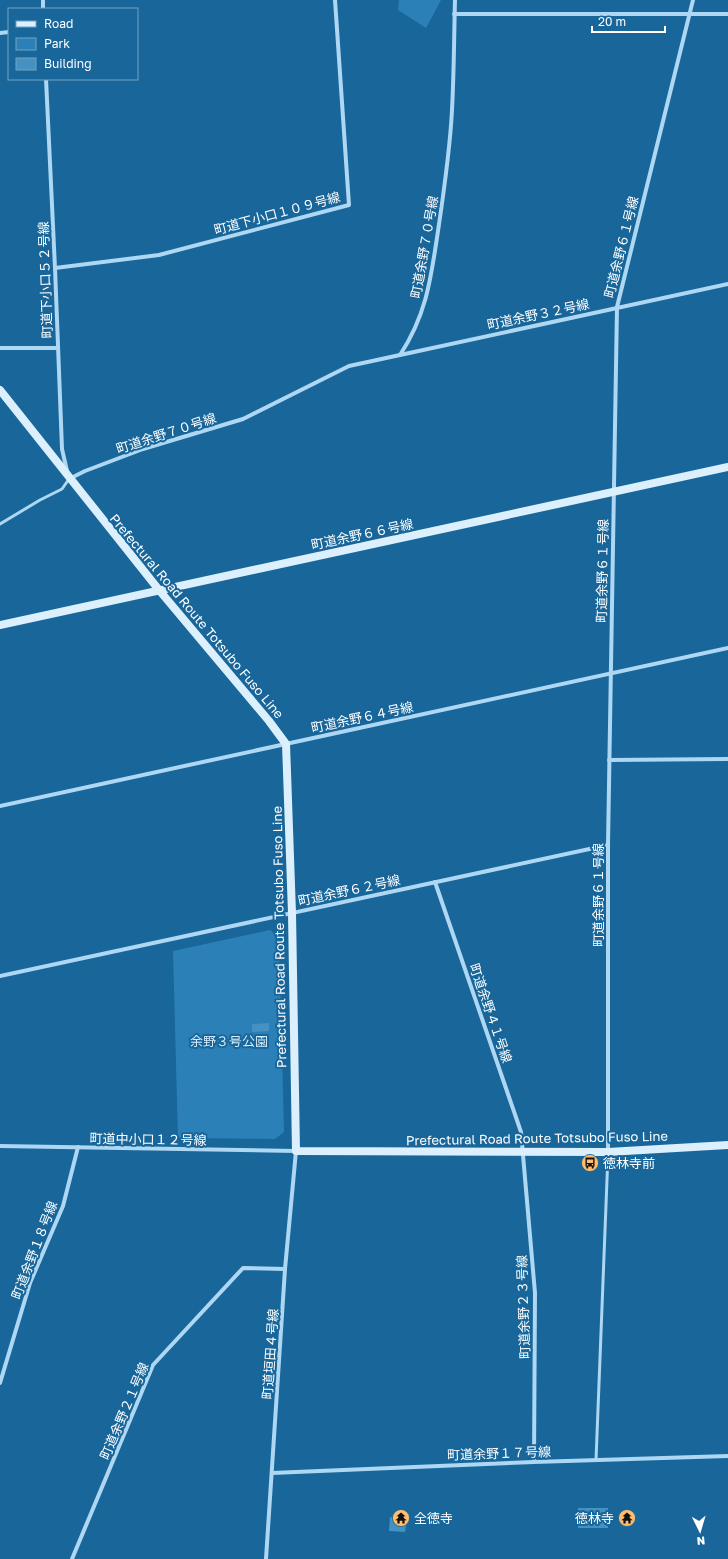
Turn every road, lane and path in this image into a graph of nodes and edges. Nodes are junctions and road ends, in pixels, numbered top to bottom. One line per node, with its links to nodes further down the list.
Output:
1 (335, 0): 8 (street, 町道下小口１０９号線)
2 (454, 0): 4 (street, 町道余野７０号線)
3 (693, 0): 5 (street, 町道余野６１号線)
4 (454, 14): 5 (street); 13 (street, 町道余野７０号線)
5 (690, 14): 6 (street); 10 (street, 町道余野６１号線)
6 (728, 14)
7 (46, 80): 8 (street, 町道下小口５２号線)
8 (55, 268): 12 (street, 町道下小口５２号線)
9 (728, 284): 10 (street, 町道余野３２号線)
10 (617, 307): 13 (street, 町道余野３２号線); 17 (street, 町道余野６１号線)
11 (0, 348): 12 (street)
12 (58, 348): 16 (street, 町道下小口５２号線)
13 (400, 355): 16 (street, 町道余野７０号線)
14 (0, 390): 16 (main road, Prefectural Road Route Totsubo Fuso Line)
15 (728, 467): 17 (main road, 町道余野６６号線)
16 (69, 479): 18 (lane); 19 (main road, Prefectural Road Route Totsubo Fuso Line)
17 (613, 492): 19 (main road, 町道余野６６号線); 22 (street, 町道余野６１号線)
18 (0, 524)
19 (159, 590): 20 (main road, 町道余野６６号線); 23 (main road, Prefectural Road Route Totsubo Fuso Line)
20 (0, 625)
21 (728, 648): 22 (street, 町道余野６４号線)
22 (610, 674): 23 (street, 町道余野６４号線); 25 (street, 町道余野６１号線)
23 (286, 744): 26 (street, 町道余野６４号線); 29 (main road, Prefectural Road Route Totsubo Fuso Line)
24 (728, 759): 25 (street)
25 (609, 760): 27 (street, 町道余野６１号線)
26 (0, 806)
27 (608, 845): 28 (street, 町道余野６２号線); 36 (street, 町道余野６１号線)
28 (435, 882): 29 (street, 町道余野６２号線); 35 (street, 町道余野４１号線)
29 (292, 913): 30 (street, 町道余野６２号線); 34 (main road, Prefectural Road Route Totsubo Fuso Line)
30 (0, 976)
31 (0, 1146): 33 (street, 町道中小口１２号線)
32 (728, 1146): 36 (main road, Prefectural Road Route Totsubo Fuso Line)
33 (78, 1147): 34 (street, 町道中小口１２号線); 38 (street, 町道余野１８号線)
34 (296, 1151): 35 (main road, Prefectural Road Route Totsubo Fuso Line); 37 (street, 町道垣田４号線)
35 (522, 1152): 36 (main road, Prefectural Road Route Totsubo Fuso Line); 41 (street, 町道余野２３号線)
36 (608, 1152): 40 (lane)
37 (285, 1269): 42 (street, 町道垣田４号線); 43 (street, 町道余野２１号線)
38 (0, 1383)
39 (728, 1456): 40 (street, 町道余野１７号線)
40 (596, 1460): 41 (street, 町道余野１７号線)
41 (534, 1462): 42 (street, 町道余野１７号線)
42 (272, 1473): 44 (street, 町道垣田４号線)
43 (72, 1559)
44 (266, 1559)

